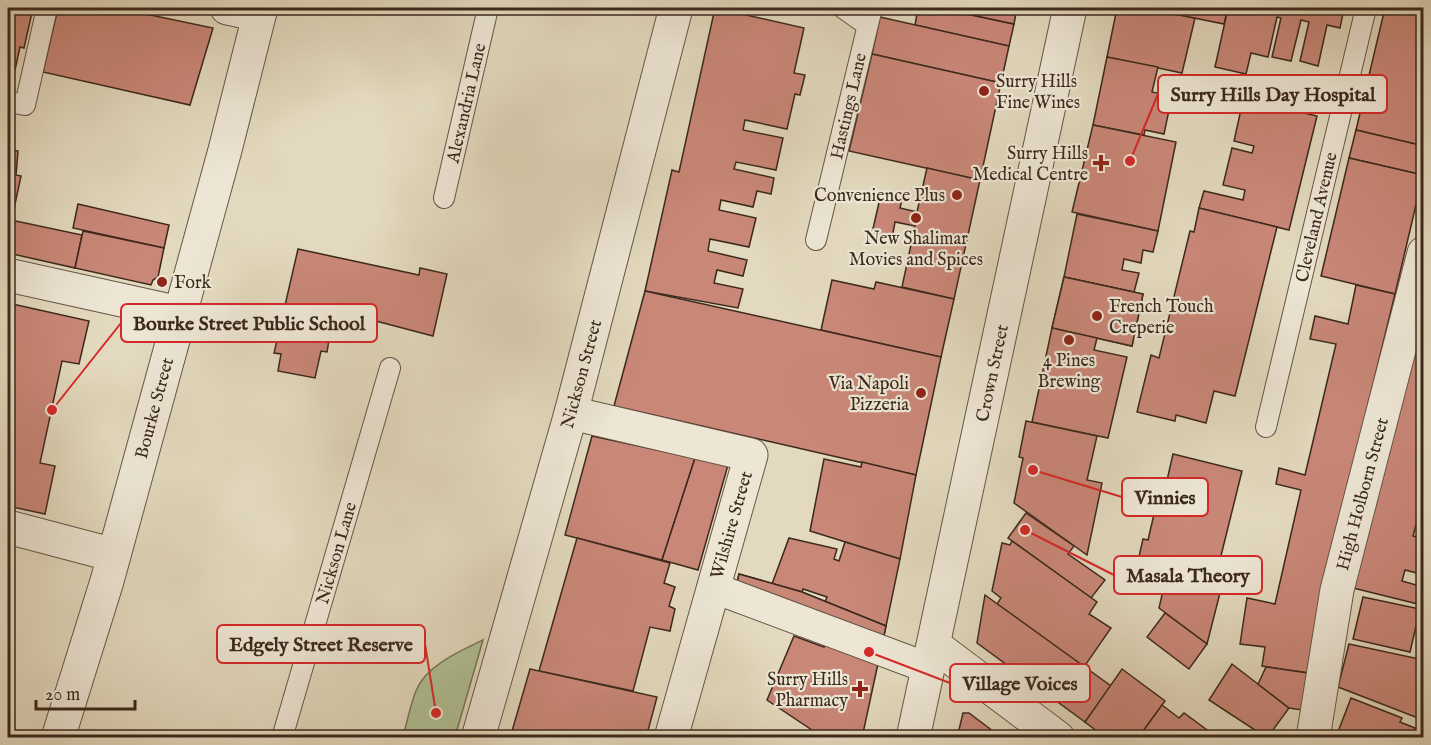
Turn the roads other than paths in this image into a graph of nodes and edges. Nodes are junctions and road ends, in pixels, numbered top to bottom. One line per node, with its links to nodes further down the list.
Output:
1 (47, 8): 10 (lane)
2 (227, 8): 8 (street)
3 (488, 8): 11 (lane, Alexandria Lane)
4 (676, 8): 18 (street, Nickson Street)
5 (843, 8): 9 (lane)
6 (1070, 8): 23 (street, Crown Street)
7 (1366, 8): 19 (lane, Cleveland Avenue)
8 (260, 11): 16 (street, Bourke Street)
9 (870, 16): 12 (lane, Hastings Lane)
10 (8, 102)
11 (444, 198)
12 (816, 240)
13 (1424, 254): 15 (street, High Holborn Street)
14 (8, 275): 16 (street)
15 (1418, 302): 30 (street, High Holborn Street)
16 (180, 313): 21 (street, Bourke Street)
17 (390, 368): 25 (lane, Nickson Lane)
18 (571, 413): 22 (street, Wilshire Street); 26 (street, Nickson Street)
19 (1266, 427)
20 (8, 527): 21 (street)
21 (114, 555): 24 (street, Bourke Street)
22 (714, 588): 23 (street); 27 (street, Wilshire Street)
23 (931, 656): 28 (street, Crown Street); 29 (street)
24 (58, 738)
25 (282, 738)
26 (478, 738)
27 (671, 738)
28 (913, 738)
29 (1058, 738)
30 (1313, 738)

